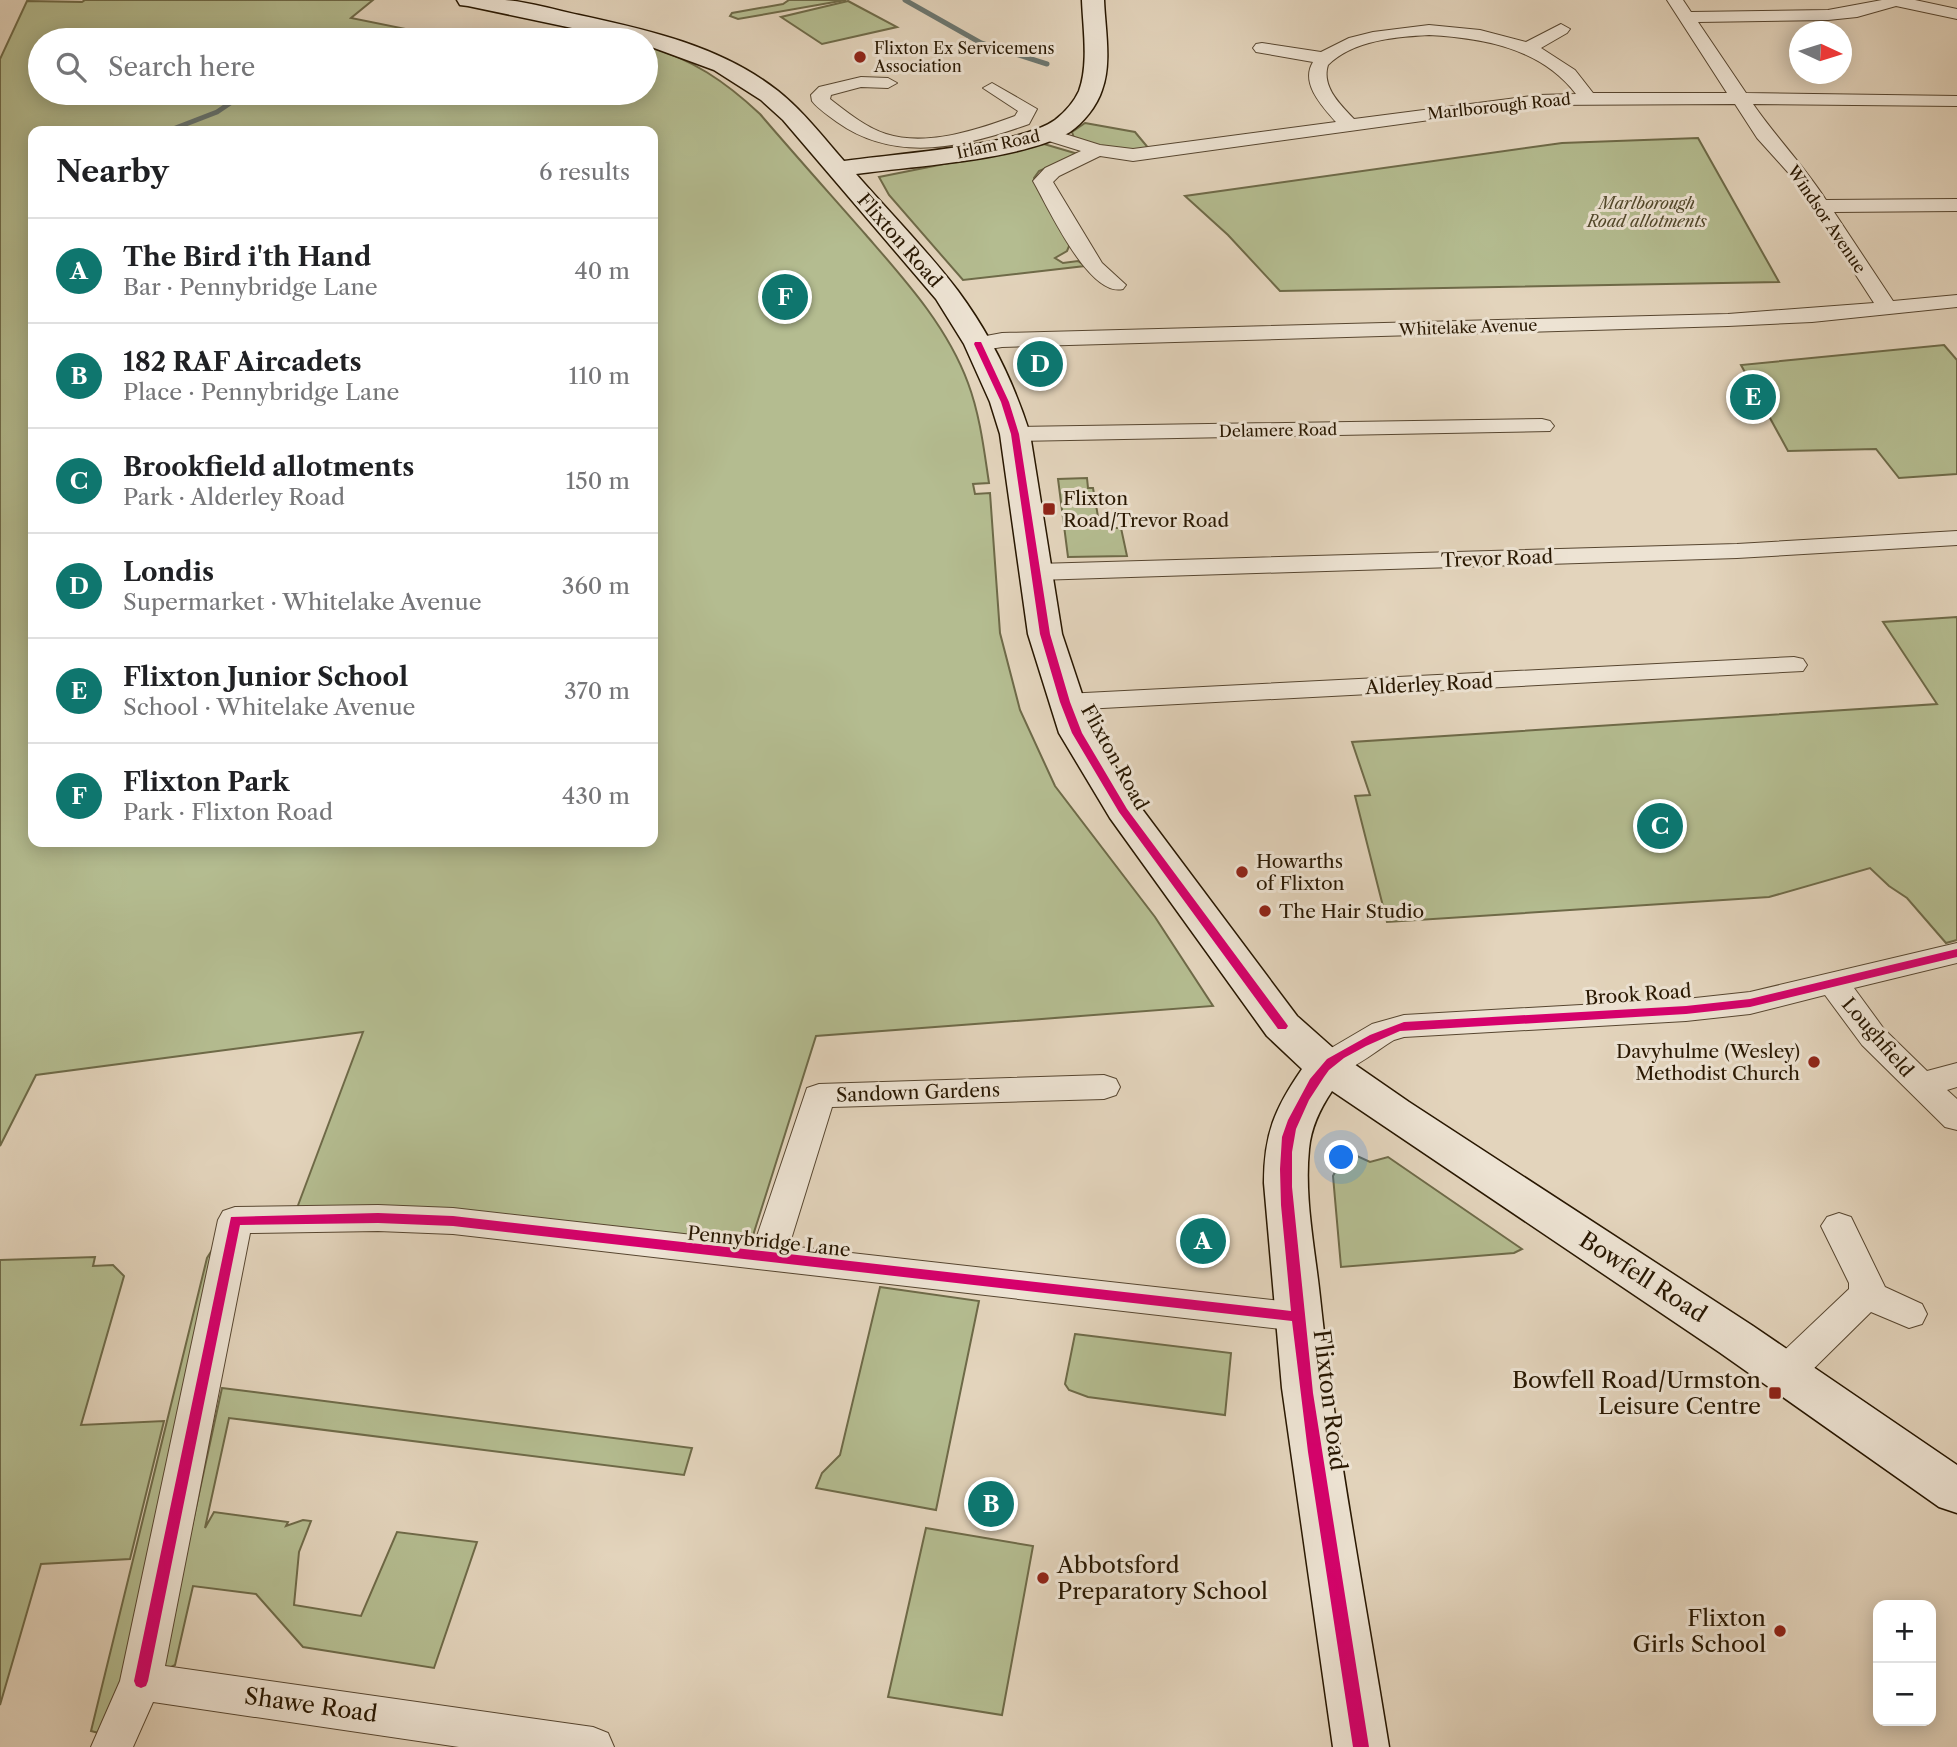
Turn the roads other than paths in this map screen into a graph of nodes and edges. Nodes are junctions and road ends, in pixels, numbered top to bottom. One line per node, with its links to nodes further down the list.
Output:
1 (1093, 0): 21 (main road, Irlam Road)
2 (1675, 0): 6 (street, Windsor Avenue)
3 (483, 1): 7 (main road, Flixton Road)
4 (1896, 1): 5 (street); 6 (street)
5 (1957, 15)
6 (1686, 17): 16 (street, Windsor Avenue)
7 (606, 28)
8 (1561, 29): 11 (street)
9 (658, 41): 20 (main road, Flixton Road)
10 (1262, 48): 12 (street)
11 (1528, 48): 12 (street); 15 (street)
12 (1323, 58): 19 (street)
13 (888, 83): 18 (street)
14 (992, 88): 18 (street)
15 (1587, 97): 16 (street, Marlborough Road); 19 (street, Marlborough Road)
16 (1741, 97): 17 (street, Marlborough Road); 25 (street, Windsor Avenue)
17 (1957, 101)
18 (846, 119): 20 (street)
19 (1349, 125): 22 (street, Marlborough Road)
20 (803, 128): 23 (main road, Flixton Road)
21 (1046, 134): 22 (street, Marlborough Road); 23 (main road, Irlam Road)
22 (1098, 150): 26 (street)
23 (837, 169): 29 (main road, Flixton Road)
24 (1957, 205): 25 (street)
25 (1819, 206): 28 (street, Windsor Avenue)
26 (1116, 285)
27 (1957, 301): 28 (street, Whitelake Avenue)
28 (1888, 309): 29 (street, Whitelake Avenue)
29 (978, 344): 31 (main road, Flixton Road)
30 (1542, 426): 31 (street, Delamere Road)
31 (1015, 434): 33 (main road, Flixton Road)
32 (1957, 538): 33 (street, Trevor Road)
33 (1037, 572): 35 (main road, Flixton Road)
34 (1794, 665): 35 (street, Alderley Road)
35 (1065, 702): 38 (main road, Flixton Road)
36 (1957, 953): 37 (street, Brook Road)
37 (1833, 983): 38 (street, Brook Road); 41 (street, Loughfield)
38 (1326, 1066): 47 (main road, Flixton Road); 48 (main road, Bowfell Road)
39 (1957, 1075): 41 (street, Loughfield)
40 (1104, 1087): 44 (street, Sandown Gardens)
41 (1924, 1088): 42 (street, Loughfield)
42 (1957, 1118)
43 (1839, 1226): 45 (street)
44 (767, 1258): 47 (street, Pennybridge Lane); 50 (street, Pennybridge Lane)
45 (1866, 1294): 46 (street); 48 (street)
46 (1909, 1314)
47 (1298, 1317): 53 (main road, Flixton Road)
48 (1785, 1373): 49 (main road, Bowfell Road)
49 (1957, 1492)
50 (141, 1681): 51 (street); 52 (street, Shawe Road)
51 (112, 1747)
52 (593, 1747)
53 (1361, 1747)

